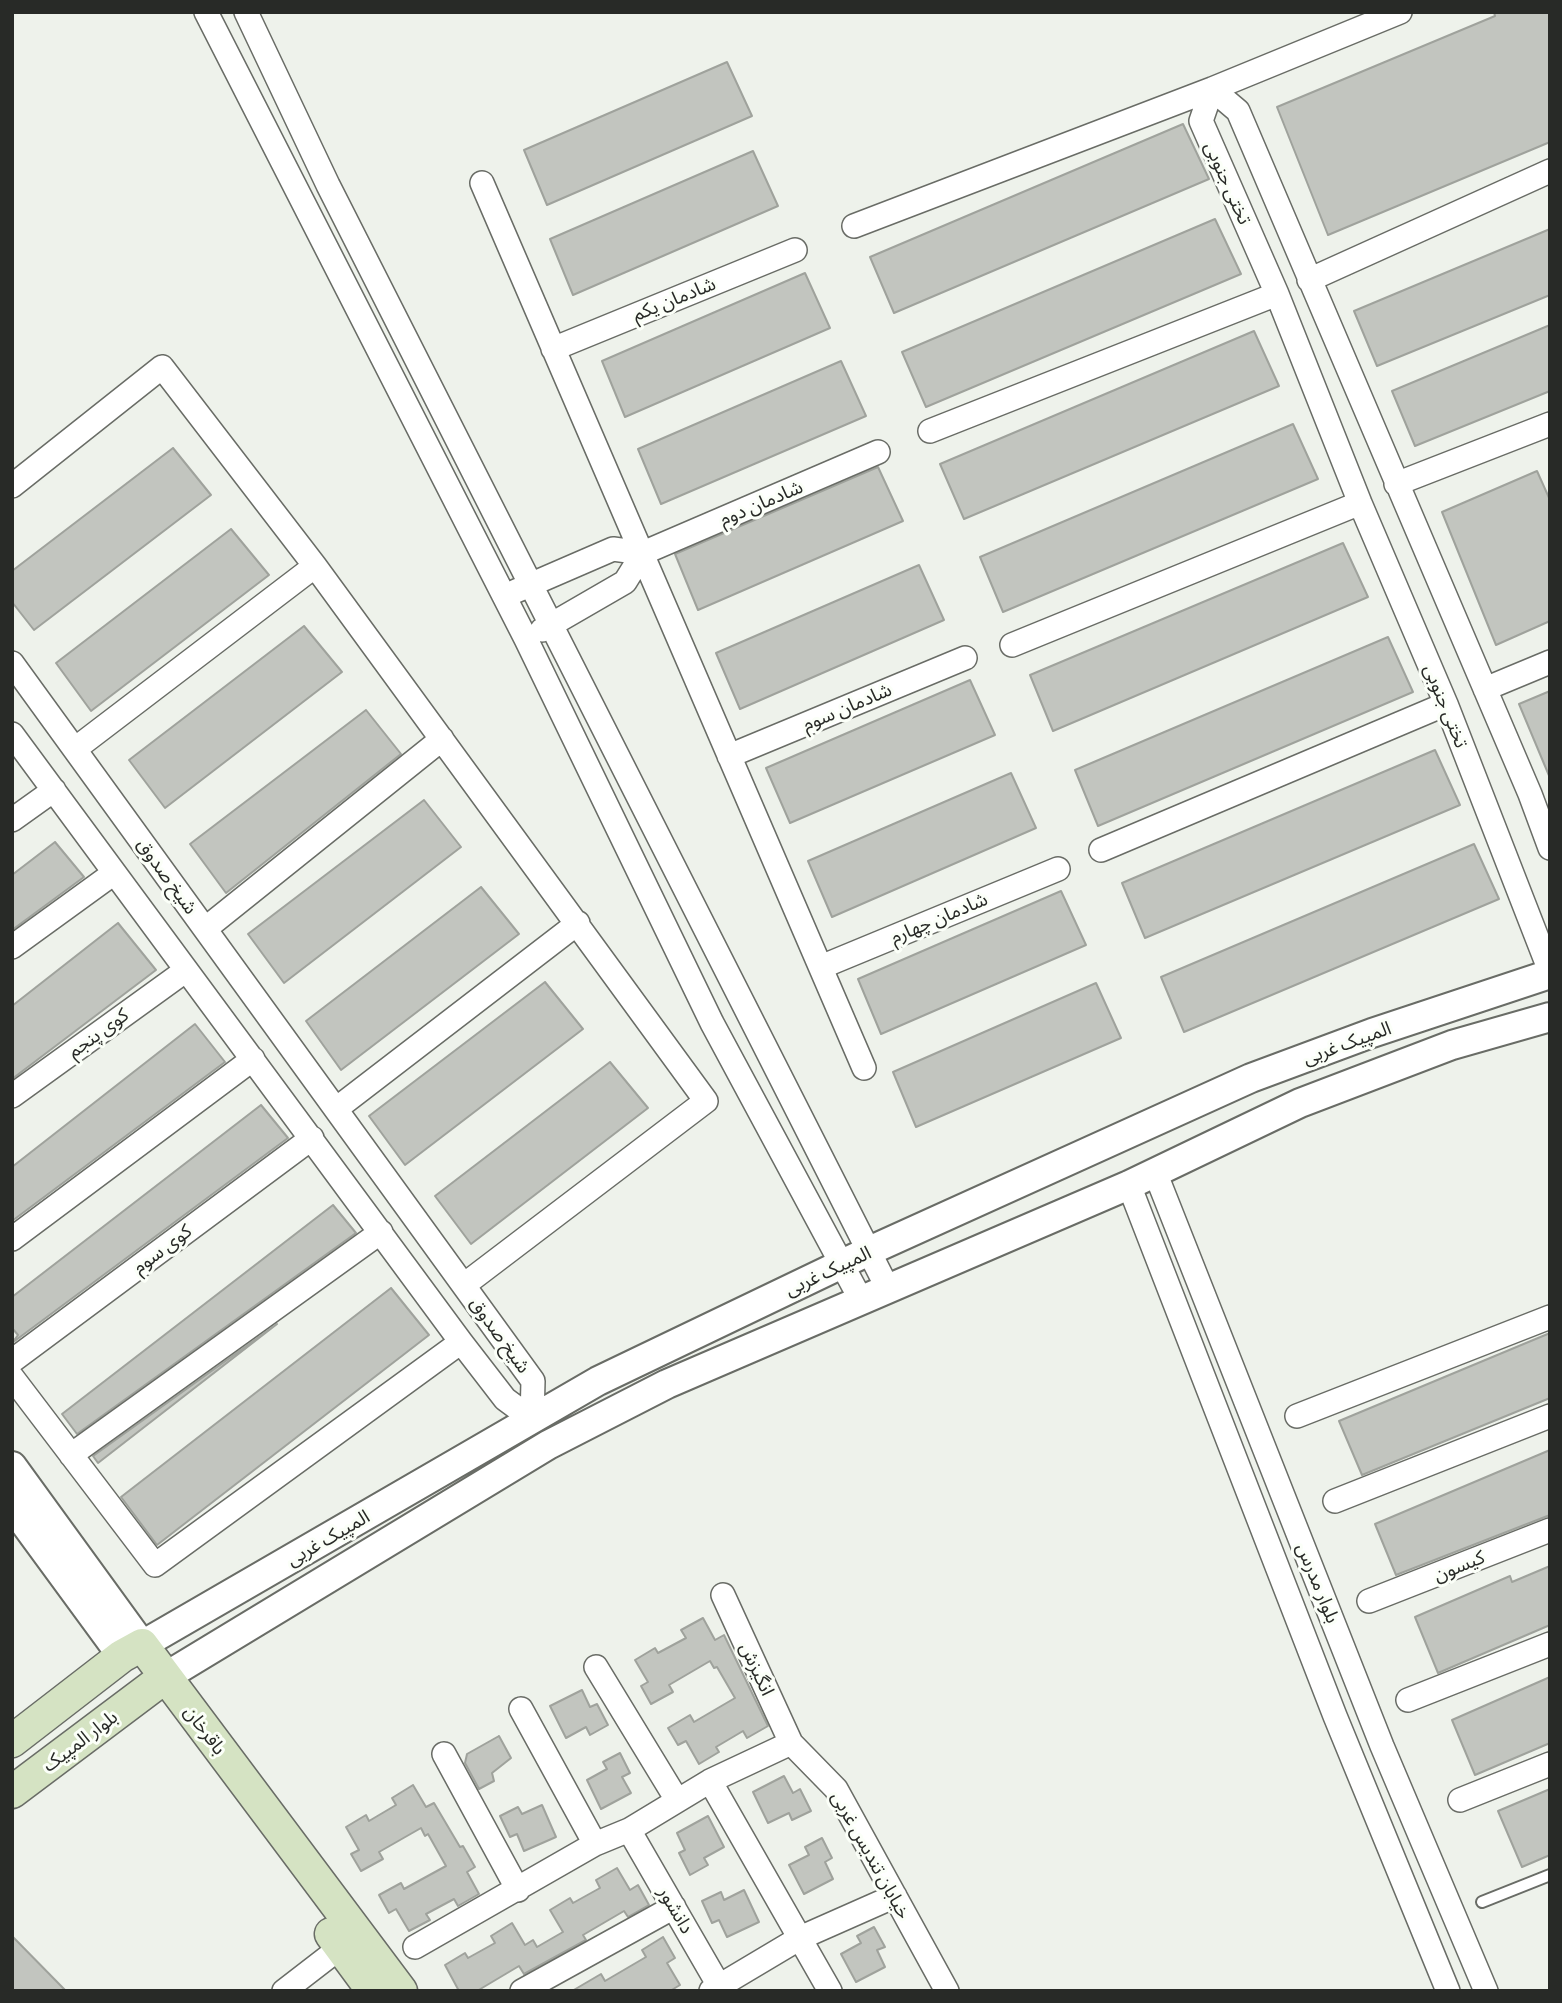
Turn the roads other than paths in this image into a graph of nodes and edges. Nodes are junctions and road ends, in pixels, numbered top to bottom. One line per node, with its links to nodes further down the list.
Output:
1 (206, 12): 21 (street)
2 (246, 12): 20 (street)
3 (1400, 12): 4 (street)
4 (1212, 89): 7 (street); 9 (street, تختی جنوبی); 10 (street, تختی جنوبی)
5 (1550, 172): 9 (street)
6 (482, 183): 11 (street)
7 (855, 226)
8 (795, 250): 11 (street, شادمان یکم)
9 (1309, 280): 15 (street, تختی جنوبی)
10 (1277, 295): 13 (street); 17 (street, تختی جنوبی)
11 (553, 349): 18 (street)
12 (1550, 424): 15 (street)
13 (930, 431)
14 (878, 452): 18 (street, شادمان دوم)
15 (1396, 484): 28 (street, تختی جنوبی)
16 (12, 486): 19 (street)
17 (1360, 503): 24 (street); 29 (street, تختی جنوبی)
18 (643, 553): 20 (street); 22 (street); 33 (street)
19 (315, 566): 31 (street); 32 (street)
20 (530, 585): 21 (street); 22 (street)
21 (504, 596): 23 (street)
22 (553, 624): 23 (street); 58 (street)
23 (526, 639): 59 (street)
24 (1012, 645)
25 (965, 658): 33 (street, شادمان سوم)
26 (1550, 662): 28 (street)
27 (12, 663): 32 (street, شیخ صدوق)
28 (1485, 689): 36 (street, تختی جنوبی)
29 (1446, 704): 37 (street); 45 (street, تختی جنوبی)
30 (12, 733): 34 (street, شیخ صدوق)
31 (442, 739): 40 (street); 41 (street)
32 (75, 749): 41 (street, شیخ صدوق)
33 (730, 756): 43 (street)
34 (54, 790): 35 (street); 39 (street, شیخ صدوق)
35 (12, 820)
36 (1550, 848)
37 (1101, 850)
38 (1058, 869): 43 (street, شادمان چهارم)
39 (114, 873): 42 (street); 44 (street, شیخ صدوق)
40 (578, 923): 50 (street); 60 (street)
41 (205, 929): 50 (street, شیخ صدوق)
42 (12, 947)
43 (821, 967): 48 (street)
44 (185, 971): 47 (street, شیخ صدوق); 49 (street, کوی پنجم)
45 (1550, 973): 51 (street, المپیک غربی)
46 (1550, 1017): 54 (street, المپیک غربی)
47 (253, 1059): 52 (street, شیخ صدوق); 57 (street)
48 (864, 1068)
49 (12, 1096)
50 (336, 1109): 60 (street, شیخ صدوق)
51 (1138, 1132): 53 (street, المپیک غربی); 54 (street)
52 (312, 1138): 56 (street, شیخ صدوق); 65 (street, کوی سوم)
53 (1110, 1145): 55 (street); 58 (street, المپیک غربی)
54 (1155, 1172): 55 (street, المپیک غربی); 110 (street, بلوار مدرس)
55 (1129, 1185): 61 (street, المپیک غربی); 109 (street, بلوار مدرس)
56 (381, 1232): 64 (street, شیخ صدوق); 71 (street)
57 (12, 1239)
58 (869, 1251): 59 (street, المپیک غربی); 61 (street)
59 (841, 1265): 62 (street); 69 (street, المپیک غربی)
60 (464, 1285): 69 (street, شیخ صدوق)
61 (888, 1289): 62 (street, المپیک غربی)
62 (861, 1300): 70 (street, المپیک غربی)
63 (1550, 1317): 67 (street)
64 (461, 1342): 69 (street, شیخ صدوق); 71 (street)
65 (12, 1360)
66 (12, 1377): 71 (street)
67 (1297, 1416)
68 (1550, 1416): 73 (street)
69 (532, 1419): 70 (street); 79 (street, المپیک غربی)
70 (548, 1445): 81 (street, المپیک غربی)
71 (71, 1455)
72 (12, 1466): 79 (street, باقرخان)
73 (1335, 1501)
74 (12, 1506): 79 (street, باقرخان)
75 (1550, 1530): 77 (street, کیسون)
76 (723, 1595): 85 (street, انگیزش)
77 (1369, 1601)
78 (1550, 1644): 82 (street)
79 (132, 1651): 81 (main road, باقرخان); 84 (main road)
80 (596, 1667): 90 (street)
81 (157, 1683): 89 (main road, بلوار المپیک); 100 (main road, باقرخان); 105 (main road, باقرخان)
82 (1408, 1700)
83 (520, 1709): 93 (street)
84 (12, 1741)
85 (791, 1742): 88 (street); 96 (street, خیابان تندیس غربی)
86 (444, 1754): 95 (street)
87 (1550, 1764): 91 (street)
88 (709, 1781): 90 (street); 99 (street)
89 (12, 1792)
90 (677, 1800): 92 (street)
91 (1460, 1800)
92 (629, 1830): 93 (street); 98 (street, دانشور)
93 (595, 1844): 95 (street)
94 (1550, 1875): 97 (lane)
95 (518, 1890): 101 (street)
96 (895, 1896): 99 (street); 108 (street, خیابان تندیس غربی)
97 (1482, 1902)
98 (674, 1907): 102 (street, دانشور); 106 (street)
99 (800, 1938): 102 (street); 107 (street)
100 (341, 1947): 103 (street); 104 (main road, باقرخان)
101 (415, 1947)
102 (717, 1989)
103 (284, 1991)
104 (373, 1991)
105 (401, 1991)
106 (522, 1991)
107 (830, 1991)
108 (947, 1991)
109 (1448, 1991)
110 (1486, 1991)

